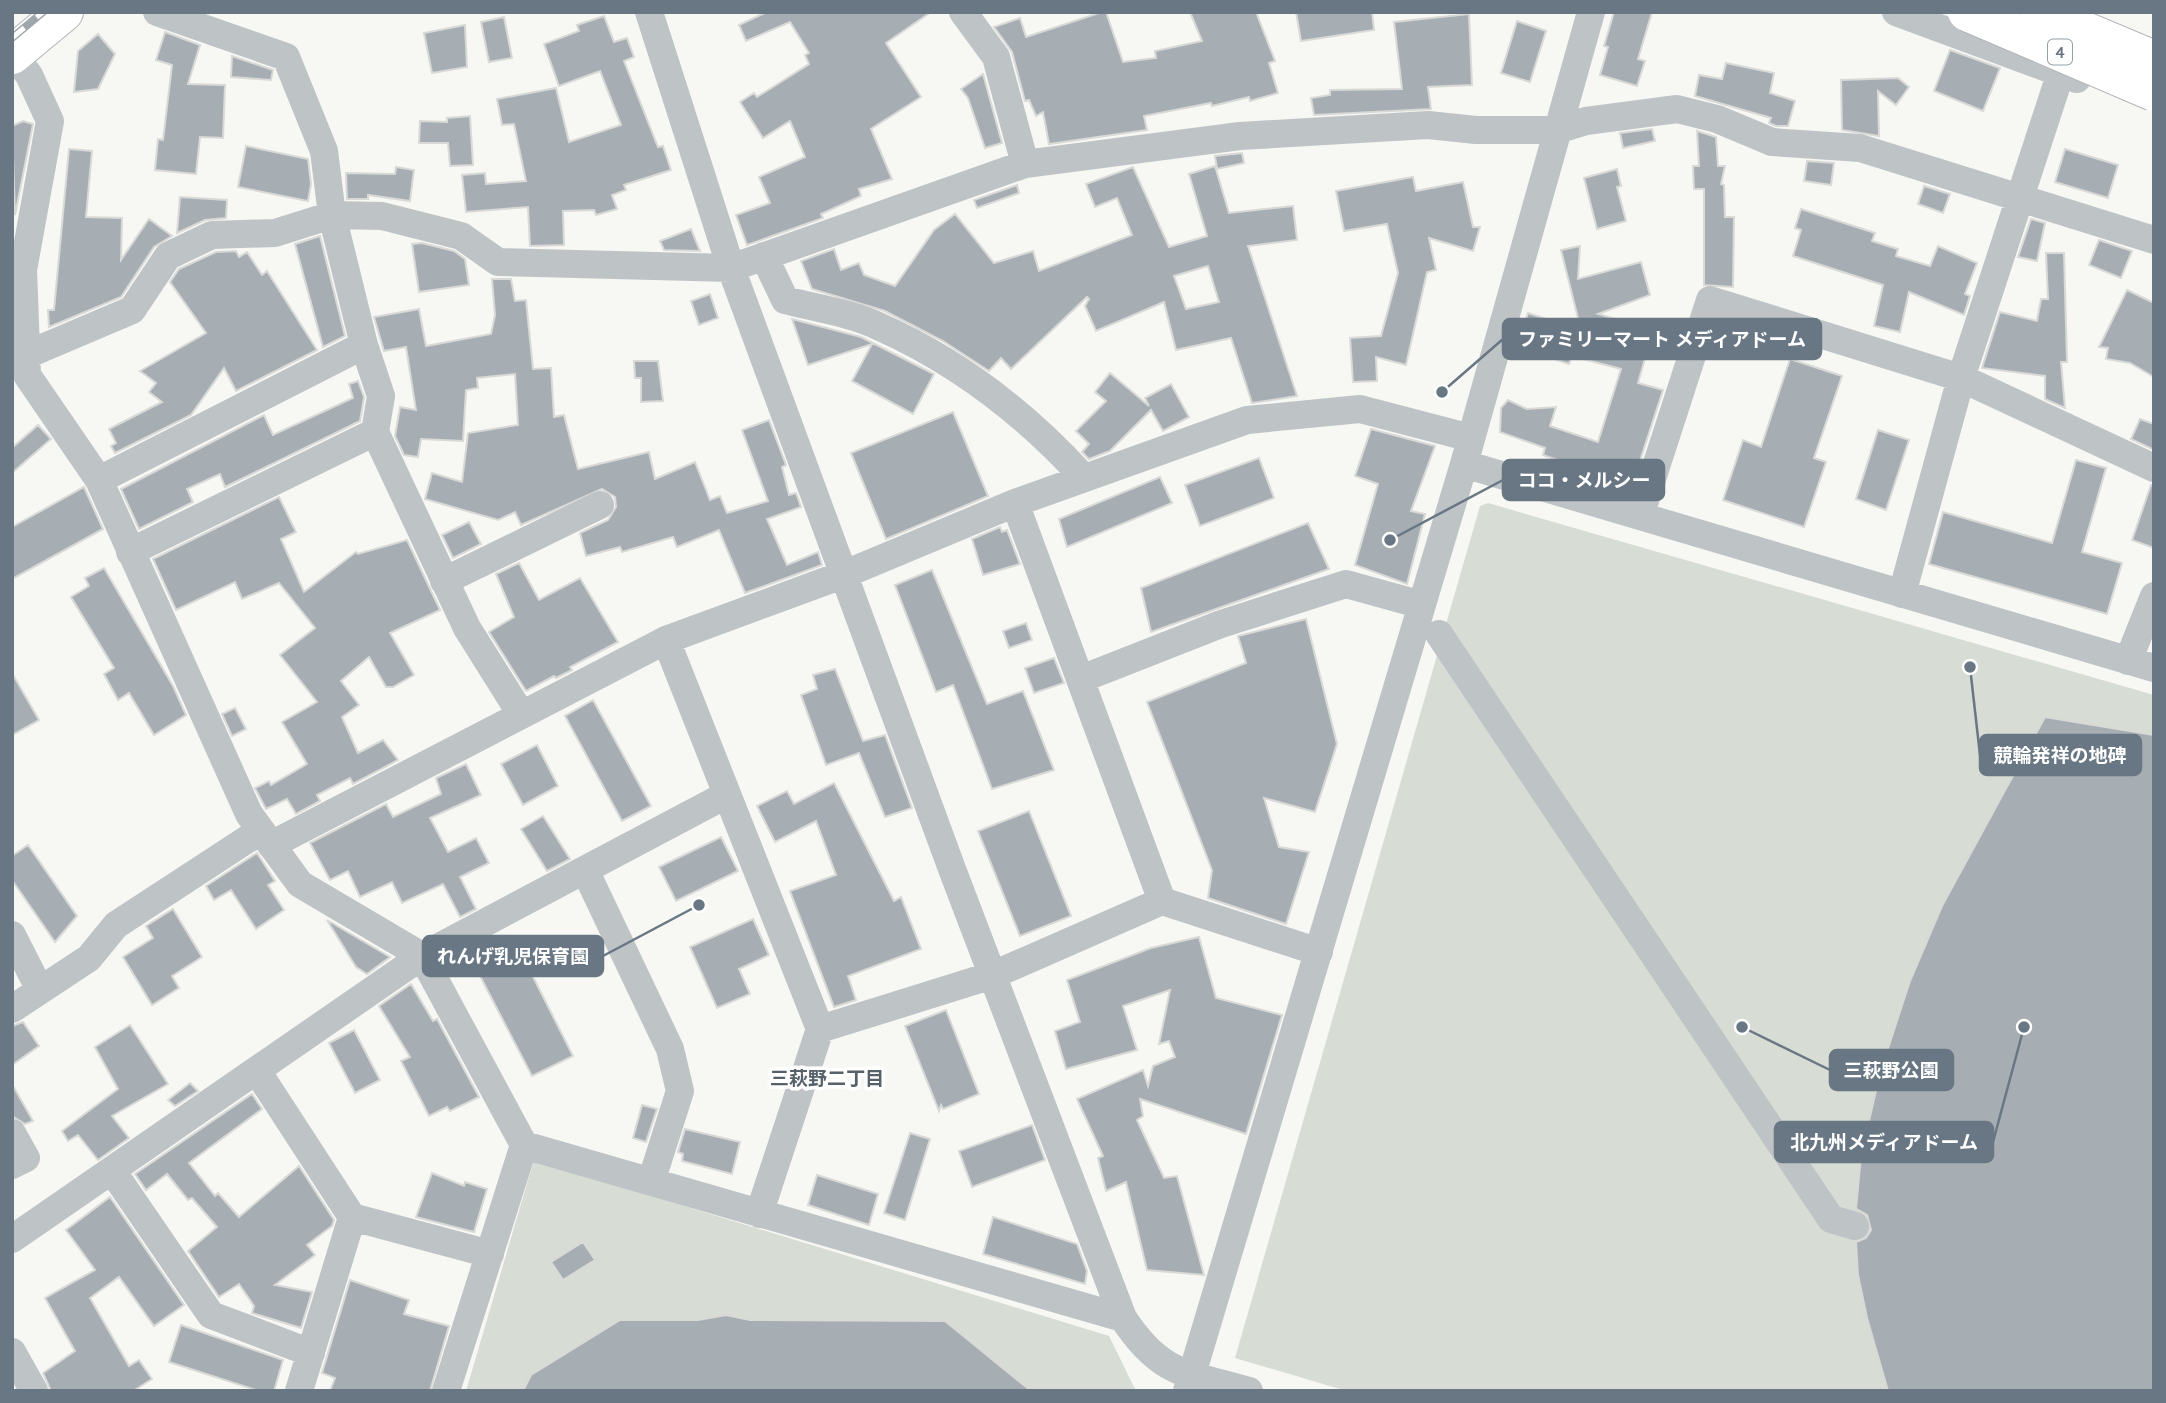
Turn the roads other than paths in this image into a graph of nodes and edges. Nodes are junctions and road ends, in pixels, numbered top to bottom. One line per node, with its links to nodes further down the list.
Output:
1 (64, 12): 10 (highway)
2 (157, 12): 18 (street)
3 (649, 12): 21 (street)
4 (963, 12): 16 (street)
5 (1591, 12): 15 (street)
6 (1896, 12): 12 (street)
7 (1967, 12): 13 (highway, 4, bridge)
8 (2040, 12): 11 (highway, 4, bridge)
9 (2073, 12): 12 (street)
10 (12, 55): 23 (street)
11 (2154, 60)
12 (2061, 72): 14 (street); 17 (street)
13 (2154, 92)
14 (2154, 110)
15 (1556, 130): 16 (street); 17 (street); 26 (street)
16 (1025, 164): 20 (street)
17 (2020, 200): 19 (street); 24 (street)
18 (332, 215): 21 (street); 22 (street); 23 (street)
19 (2154, 240)
20 (764, 256): 21 (street); 28 (street)
21 (731, 268): 34 (street)
22 (364, 345): 25 (street); 29 (street)
23 (26, 355): 29 (street)
24 (1961, 378): 27 (street); 32 (street); 36 (street)
25 (375, 432): 33 (street); 35 (street)
26 (1467, 451): 28 (street); 32 (street); 38 (street)
27 (2154, 468)
28 (1084, 478): 30 (street)
29 (99, 480): 33 (street)
30 (1015, 503): 34 (street); 42 (street)
31 (600, 505): 35 (street)
32 (1640, 516): 36 (street)
33 (130, 552): 45 (street)
34 (845, 574): 40 (street); 51 (street)
35 (444, 581): 43 (street)
36 (1902, 594): 41 (street)
37 (2154, 596): 41 (street)
38 (1422, 605): 42 (street); 49 (street)
39 (1438, 634): 63 (street)
40 (666, 640): 43 (street); 44 (street)
41 (2141, 665)
42 (1081, 679): 47 (street)
43 (521, 713): 45 (street)
44 (726, 795): 46 (street); 54 (street)
45 (266, 838): 50 (street); 52 (street)
46 (585, 870): 50 (street); 60 (street)
47 (1161, 901): 49 (street); 51 (street)
48 (12, 935): 52 (street)
49 (1319, 952): 69 (street)
50 (422, 956): 55 (street); 57 (street)
51 (993, 975): 54 (street); 66 (street)
52 (40, 990): 53 (street)
53 (12, 1009)
54 (820, 1029): 61 (street)
55 (257, 1071): 59 (street); 62 (street)
56 (12, 1133): 58 (street)
57 (524, 1145): 60 (street); 65 (street)
58 (12, 1166)
59 (113, 1172): 64 (street); 68 (street)
60 (651, 1182): 61 (street)
61 (759, 1214): 66 (street)
62 (352, 1217): 65 (street); 68 (street)
63 (1855, 1226)
64 (12, 1239)
65 (490, 1254): 72 (street)
66 (1123, 1318): 69 (street)
67 (12, 1352): 70 (street)
68 (311, 1353): 71 (street)
69 (1189, 1383): 73 (street)
70 (34, 1391)
71 (299, 1391)
72 (446, 1391)
73 (1249, 1391)

